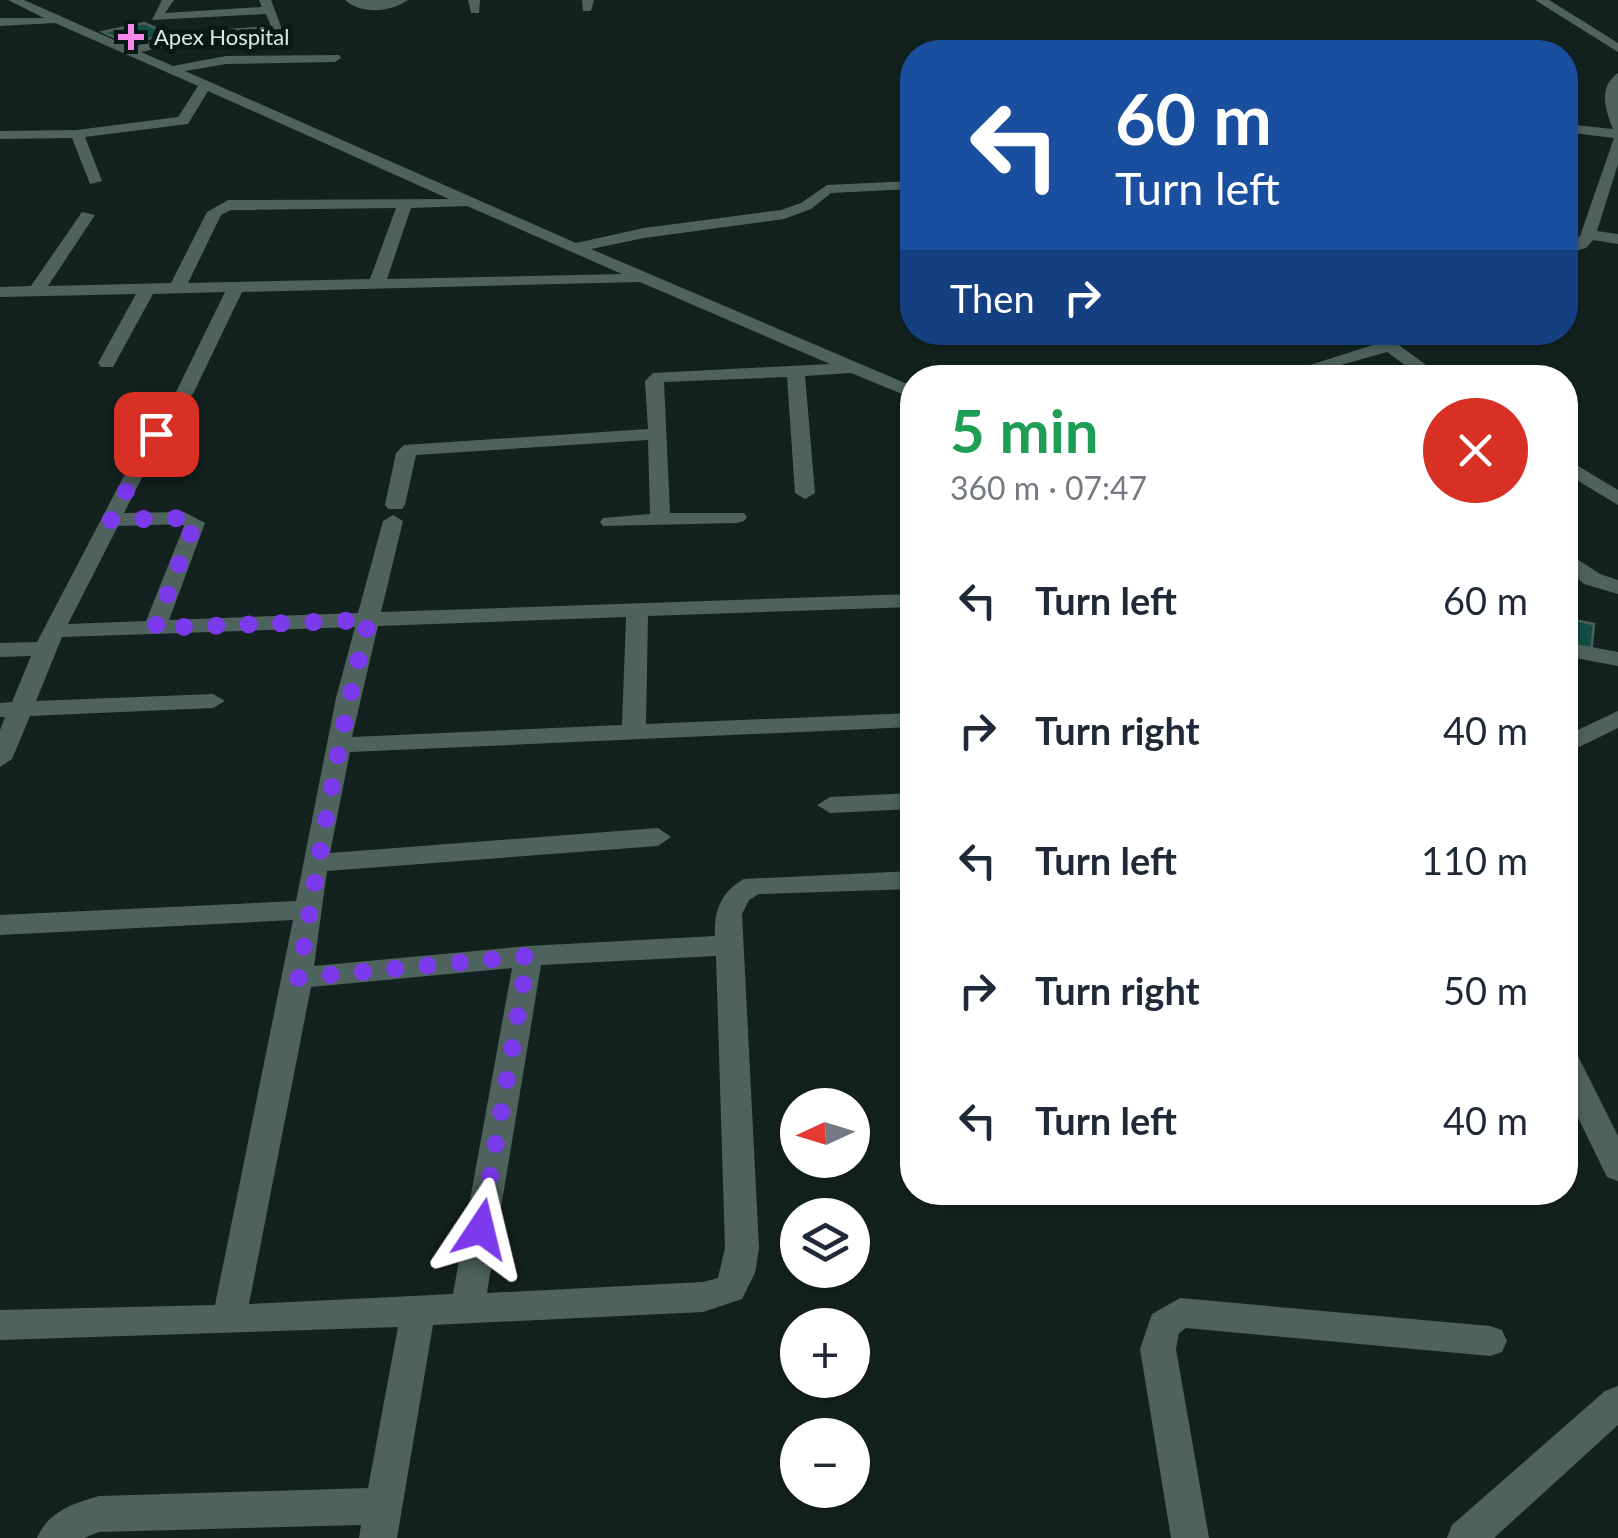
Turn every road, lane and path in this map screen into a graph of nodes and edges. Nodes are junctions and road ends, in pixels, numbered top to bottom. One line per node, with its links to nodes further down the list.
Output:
1 (14, 0): 8 (street)
2 (168, 0): 7 (street)
3 (351, 0): 4 (street)
4 (402, 0)
5 (1541, 0): 11 (street)
6 (268, 5): 7 (street); 10 (street)
7 (160, 19): 10 (street)
8 (60, 21): 9 (street); 12 (street)
9 (0, 22)
10 (197, 35): 12 (street)
11 (1618, 48)
12 (129, 51): 14 (street)
13 (335, 58): 14 (street)
14 (172, 70): 16 (street)
15 (1618, 77): 20 (street)
16 (205, 84): 19 (street); 27 (street)
17 (1578, 129): 18 (street)
18 (1592, 131): 20 (street); 21 (street)
19 (77, 134): 22 (street); 24 (street)
20 (1618, 134): 23 (street)
21 (1578, 135)
22 (1, 136)
23 (1614, 169): 29 (street)
24 (95, 181)
25 (900, 186): 32 (street)
26 (404, 203): 27 (street); 34 (street); 36 (street)
27 (472, 203): 32 (street)
28 (86, 214): 38 (street)
29 (1588, 235): 30 (street); 31 (street)
30 (1618, 239)
31 (1578, 247)
32 (574, 248): 33 (street)
33 (644, 278): 34 (street); 44 (street)
34 (377, 284): 35 (street)
35 (236, 288): 36 (street); 52 (street)
36 (176, 289): 37 (street)
37 (147, 290): 38 (street); 41 (street)
38 (36, 291): 39 (street)
39 (0, 292)
40 (1389, 346): 42 (street); 43 (street)
41 (108, 364)
42 (1320, 365)
43 (1416, 365)
44 (854, 368): 45 (street); 46 (street)
45 (796, 371): 47 (street); 49 (street)
46 (900, 389)
47 (658, 434): 53 (street); 59 (street)
48 (1578, 473): 50 (street)
49 (805, 493)
50 (1618, 500)
51 (737, 517): 53 (street)
52 (111, 520): 60 (street); 61 (street)
53 (660, 520): 54 (street)
54 (610, 522)
55 (1578, 568): 56 (street)
56 (1618, 587)
57 (900, 600): 58 (street)
58 (637, 611): 59 (street); 69 (street)
59 (369, 620): 60 (street); 71 (street)
60 (155, 628): 61 (street)
61 (50, 640): 62 (street); 66 (street)
62 (0, 650)
63 (1578, 651): 64 (street)
64 (1618, 659)
65 (213, 702): 66 (street)
66 (10, 710): 72 (street)
67 (1618, 718): 70 (street)
68 (900, 721): 69 (street)
69 (634, 733): 71 (street)
70 (1578, 739)
71 (341, 745): 76 (street)
72 (0, 759)
73 (900, 802): 74 (street)
74 (830, 805)
75 (658, 837): 76 (street)
76 (315, 863): 78 (street)
77 (900, 880): 80 (street)
78 (308, 910): 79 (street); 82 (street)
79 (0, 925)
80 (730, 946): 81 (street); 85 (street)
81 (528, 956): 82 (street); 85 (street)
82 (298, 978): 87 (street)
83 (1578, 1086): 84 (street)
84 (1618, 1168)
85 (468, 1307): 86 (street)
86 (418, 1309): 87 (street); 91 (street)
87 (230, 1320): 88 (street)
88 (0, 1325)
89 (1490, 1341): 93 (street)
90 (1618, 1402): 94 (street)
91 (380, 1522): 92 (street)
92 (56, 1538)
93 (1190, 1538)
94 (1466, 1538)

